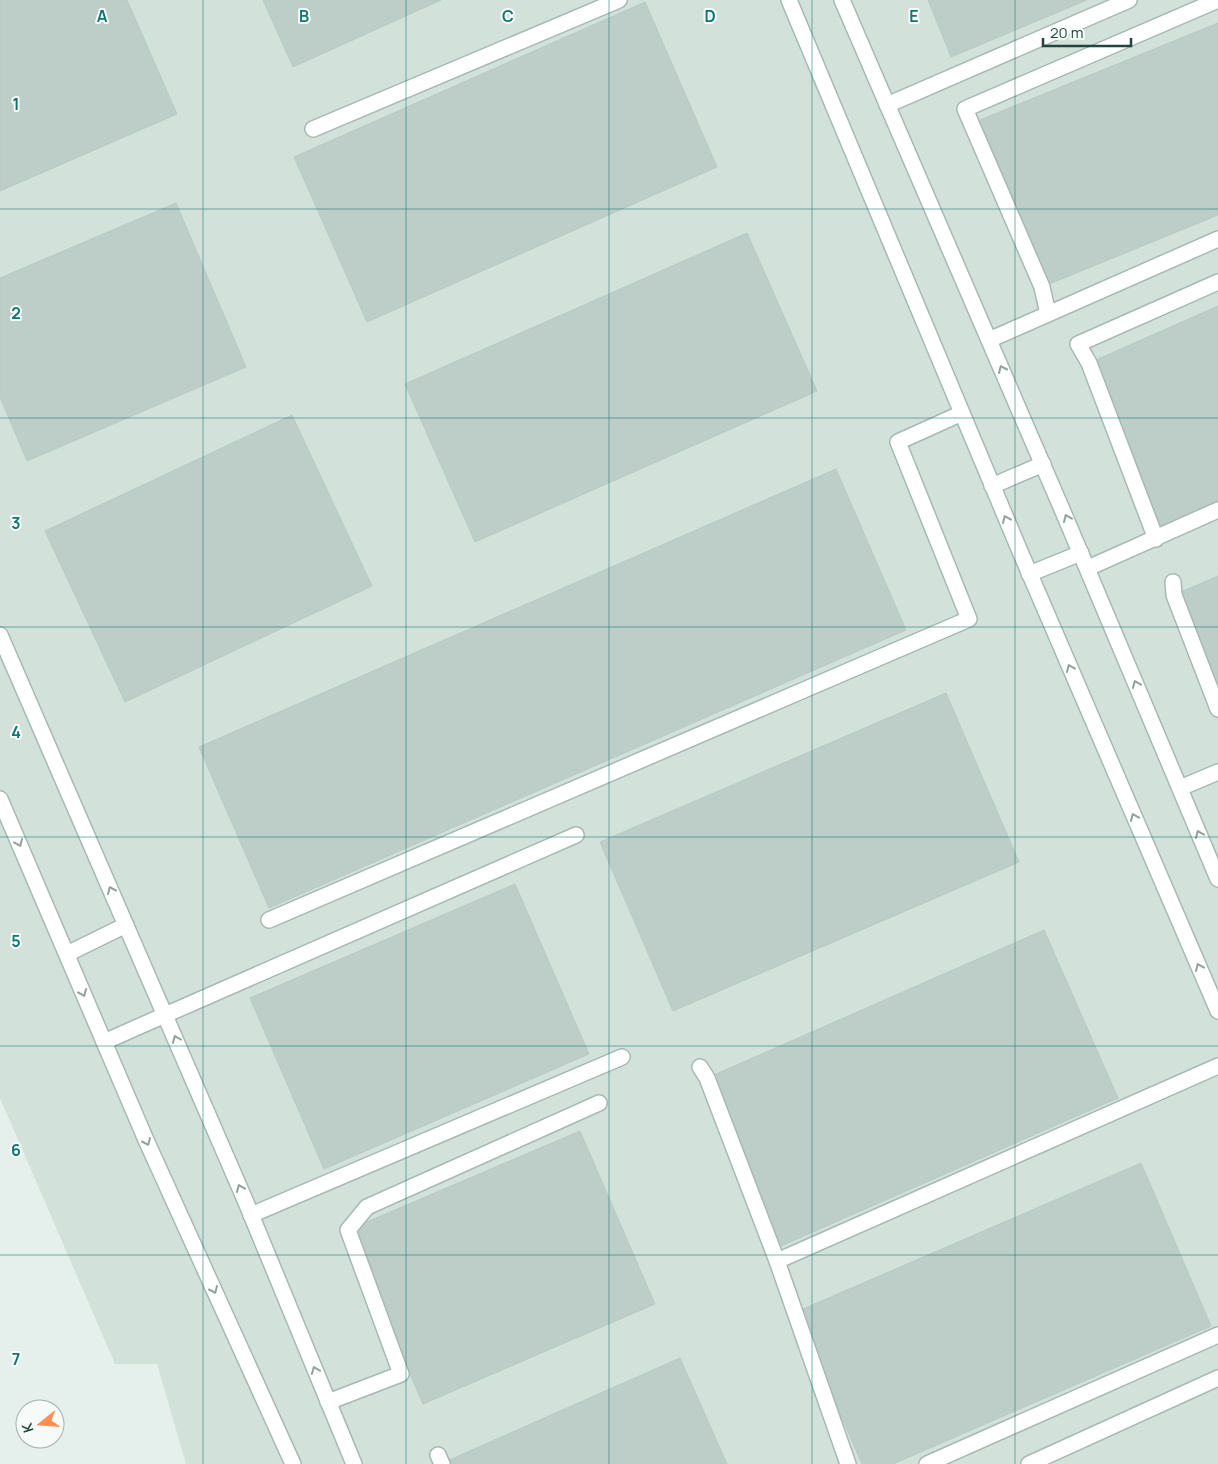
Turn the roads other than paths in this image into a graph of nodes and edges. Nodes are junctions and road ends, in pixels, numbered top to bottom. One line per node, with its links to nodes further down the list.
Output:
1 (619, 0): 7 (street)
2 (789, 0): 12 (street)
3 (842, 0): 6 (street)
4 (1129, 0): 6 (street)
5 (1218, 0): 10 (street)
6 (887, 105): 11 (street)
7 (313, 129)
8 (1218, 239): 10 (street)
9 (1218, 282): 16 (street)
10 (1048, 314): 11 (street)
11 (989, 340): 13 (street, one-way to 11)
12 (962, 413): 14 (street); 28 (street)
13 (1043, 464): 14 (street); 17 (street, one-way to 13)
14 (992, 486): 19 (street, one-way to 14)
15 (1218, 510): 16 (street)
16 (1156, 539): 18 (street)
17 (1081, 553): 18 (street); 19 (street)
18 (1088, 568): 24 (street, one-way to 18)
19 (1029, 574): 31 (street, one-way to 19)
20 (1173, 582): 22 (street)
21 (0, 635): 29 (street, one-way to 21)
22 (1218, 709)
23 (1218, 772): 24 (street)
24 (1180, 788): 27 (street, one-way to 24)
25 (0, 798): 30 (street, one-way to 30)
26 (576, 835): 32 (street)
27 (1218, 879)
28 (269, 920)
29 (126, 925): 30 (street); 32 (street)
30 (66, 954): 33 (street, one-way to 33)
31 (1218, 1011)
32 (165, 1014): 33 (street); 38 (street, one-way to 32)
33 (104, 1042): 43 (street, one-way to 43)
34 (622, 1057): 38 (street)
35 (1218, 1066): 39 (street)
36 (700, 1067): 39 (street)
37 (599, 1103): 42 (street)
38 (251, 1215): 42 (street, one-way to 38)
39 (776, 1262): 45 (street)
40 (1218, 1335): 46 (street)
41 (1218, 1378): 47 (street)
42 (328, 1402): 44 (street)
43 (293, 1464)
44 (354, 1464)
45 (848, 1464)
46 (927, 1464)
47 (1028, 1464)

